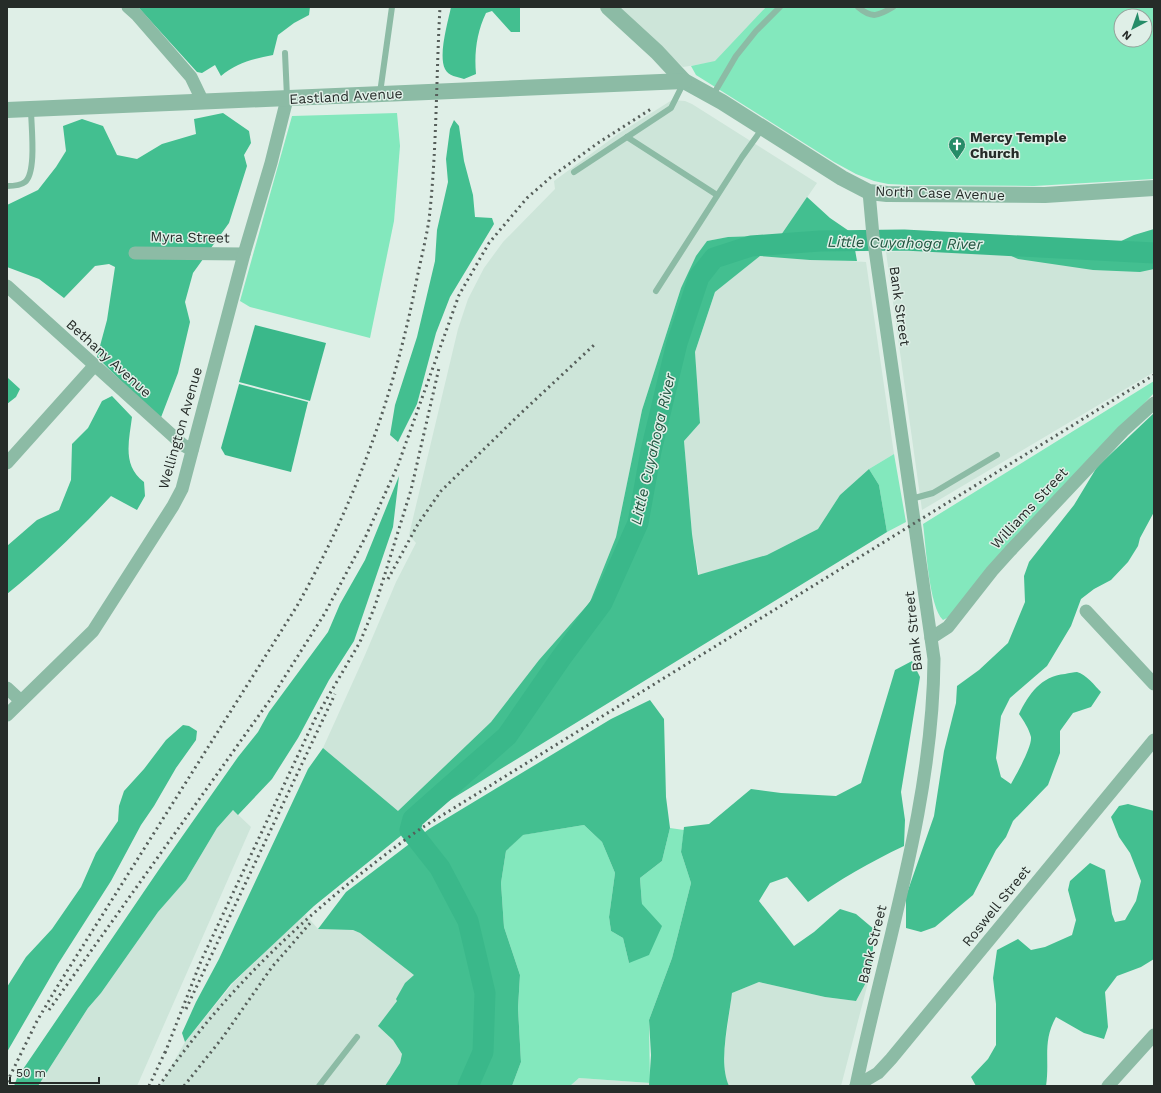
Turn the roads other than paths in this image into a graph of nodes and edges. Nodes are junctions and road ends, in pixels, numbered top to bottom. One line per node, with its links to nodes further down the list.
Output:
1 (128, 7): 12 (street)
2 (392, 7): 9 (lane)
3 (608, 7): 8 (street)
4 (780, 7): 10 (lane)
5 (858, 7): 6 (lane)
6 (893, 7)
7 (285, 53): 11 (lane)
8 (684, 81): 9 (street, Eastland Avenue); 10 (street, North Case Avenue); 16 (lane)
9 (380, 94): 11 (street, Eastland Avenue)
10 (712, 97): 15 (street, North Case Avenue)
11 (287, 99): 12 (street, Eastland Avenue); 23 (street, Wellington Avenue)
12 (203, 102): 13 (street, Eastland Avenue)
13 (31, 109): 14 (street, Eastland Avenue); 18 (lane)
14 (7, 110)
15 (763, 128): 20 (street, North Case Avenue); 21 (lane)
16 (627, 137): 17 (lane); 21 (lane)
17 (574, 172)
18 (7, 186)
19 (1154, 188): 20 (street, North Case Avenue)
20 (869, 192): 31 (street, Bank Street)
21 (717, 195): 25 (lane)
22 (135, 253): 23 (street, Myra Street)
23 (244, 254): 28 (street, Wellington Avenue)
24 (7, 286): 26 (street, Bethany Avenue)
25 (656, 290)
26 (94, 366): 28 (street, Bethany Avenue); 30 (street)
27 (1154, 403): 33 (street, Williams Street)
28 (192, 450): 36 (street, Wellington Avenue)
29 (997, 455): 31 (lane)
30 (7, 463)
31 (911, 499): 33 (street, Bank Street)
32 (1086, 611): 34 (street)
33 (931, 638): 42 (street, Bank Street)
34 (1154, 684)
35 (7, 688): 36 (street)
36 (21, 701): 37 (street, Wellington Avenue)
37 (7, 715)
38 (1154, 740): 42 (street, Roswell Street)
39 (1154, 1035): 43 (street)
40 (358, 1037): 41 (lane)
41 (318, 1086)
42 (856, 1086)
43 (1108, 1086)

